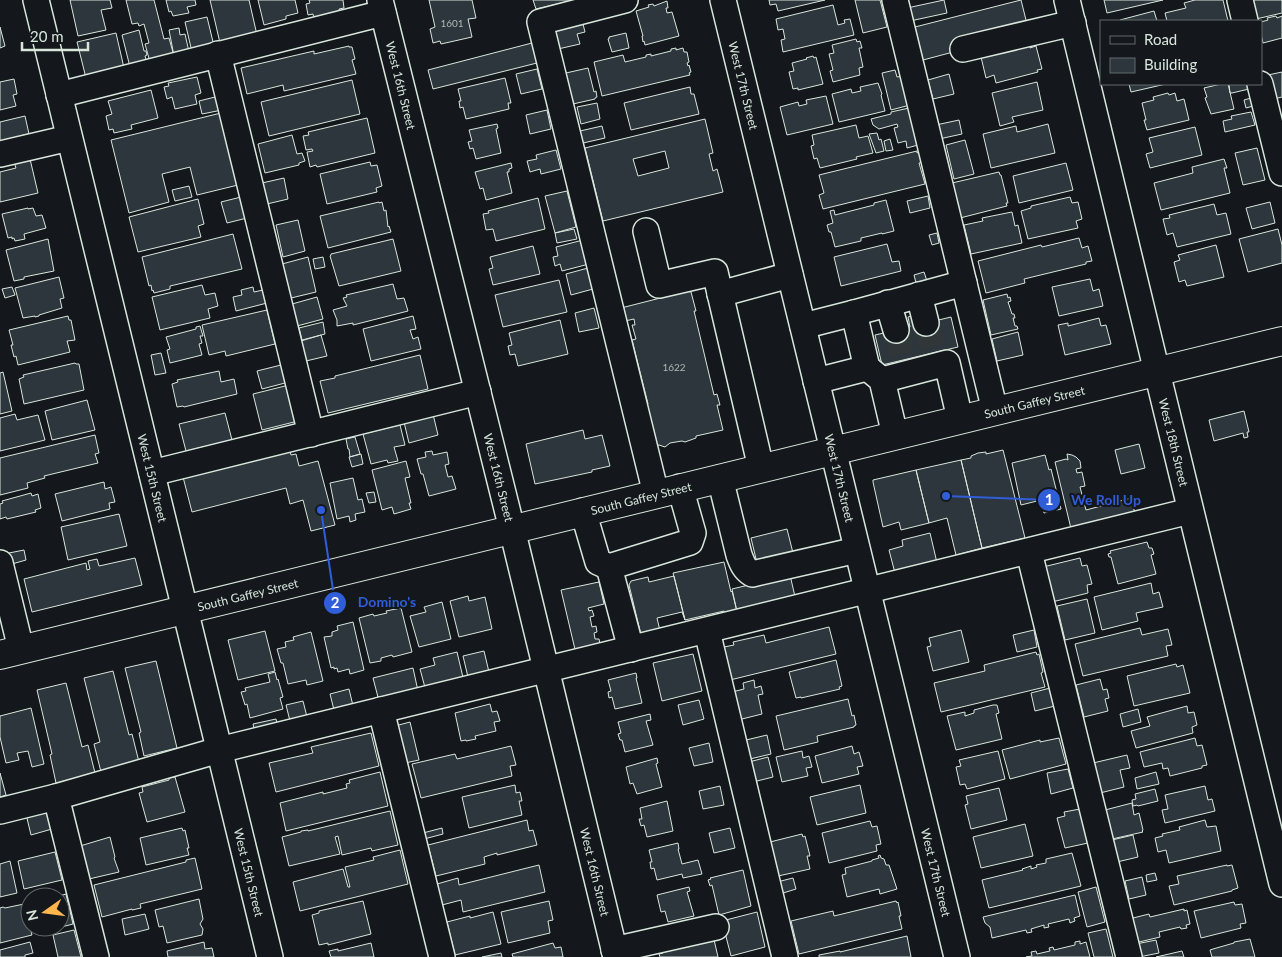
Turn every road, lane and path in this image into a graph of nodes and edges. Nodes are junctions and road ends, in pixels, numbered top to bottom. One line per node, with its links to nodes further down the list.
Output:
1 (36, 0): 12 (street, West 15th Street)
2 (625, 0): 40 (street)
3 (723, 0): 17 (street, West 17th Street)
4 (895, 0): 18 (street)
5 (1240, 0): 8 (street)
6 (382, 6): 10 (street); 31 (street, West 16th Street)
7 (1070, 12): 9 (street); 28 (street, West 18th Street)
8 (1245, 20)
9 (962, 49)
10 (218, 54): 12 (street); 34 (street)
11 (1260, 85): 15 (street)
12 (59, 95): 13 (street, West 15th Street)
13 (69, 138): 14 (street); 38 (street, West 15th Street)
14 (0, 154)
15 (1282, 174)
16 (646, 231): 19 (street)
17 (790, 275): 19 (street); 24 (street, West 17th Street)
18 (956, 286): 20 (street); 27 (street); 32 (street)
19 (720, 294): 37 (street)
20 (919, 295): 21 (street); 23 (street)
21 (888, 303): 22 (street); 25 (street)
22 (854, 313): 24 (street); 29 (street)
23 (926, 323)
24 (803, 326): 30 (street, West 17th Street)
25 (896, 330)
26 (1282, 341): 28 (main road, South Gaffey Street)
27 (939, 360): 29 (street); 33 (street)
28 (1156, 372): 32 (main road, South Gaffey Street); 42 (street, West 18th Street)
29 (875, 374): 30 (street); 35 (street)
30 (816, 381): 36 (street, West 17th Street)
31 (478, 392): 34 (street); 43 (street, West 16th Street)
32 (995, 411): 33 (main road, South Gaffey Street)
33 (960, 419): 35 (main road, South Gaffey Street)
34 (311, 434): 38 (street)
35 (896, 435): 36 (main road, South Gaffey Street)
36 (833, 450): 37 (main road, South Gaffey Street); 44 (street, West 17th Street)
37 (761, 468): 39 (main road, South Gaffey Street)
38 (152, 473): 49 (street, West 15th Street)
39 (720, 478): 40 (main road, South Gaffey Street); 44 (street)
40 (668, 490): 41 (main road, South Gaffey Street); 47 (street)
41 (583, 511): 43 (main road, South Gaffey Street); 47 (street)
42 (1190, 511): 45 (street); 58 (street, West 18th Street)
43 (512, 529): 49 (main road, South Gaffey Street); 53 (street, West 16th Street)
44 (857, 550): 48 (street, West 17th Street)
45 (1029, 552): 48 (street); 66 (street)
46 (0, 563): 52 (street)
47 (609, 566): 51 (street)
48 (867, 591): 50 (street); 65 (street, West 17th Street)
49 (185, 609): 52 (main road, South Gaffey Street); 55 (street, West 15th Street)
50 (707, 631): 51 (street); 64 (street)
51 (631, 649): 53 (street)
52 (11, 652)
53 (546, 670): 54 (street); 60 (street, West 16th Street)
54 (381, 710): 55 (street); 63 (street)
55 (219, 750): 56 (street); 62 (street, West 15th Street)
56 (56, 797): 57 (street); 61 (street)
57 (0, 810)
58 (1282, 884)
59 (716, 927): 60 (street)
60 (615, 954)
61 (96, 957)
62 (270, 957)
63 (442, 957)
64 (785, 957)
65 (956, 957)
66 (1129, 957)

